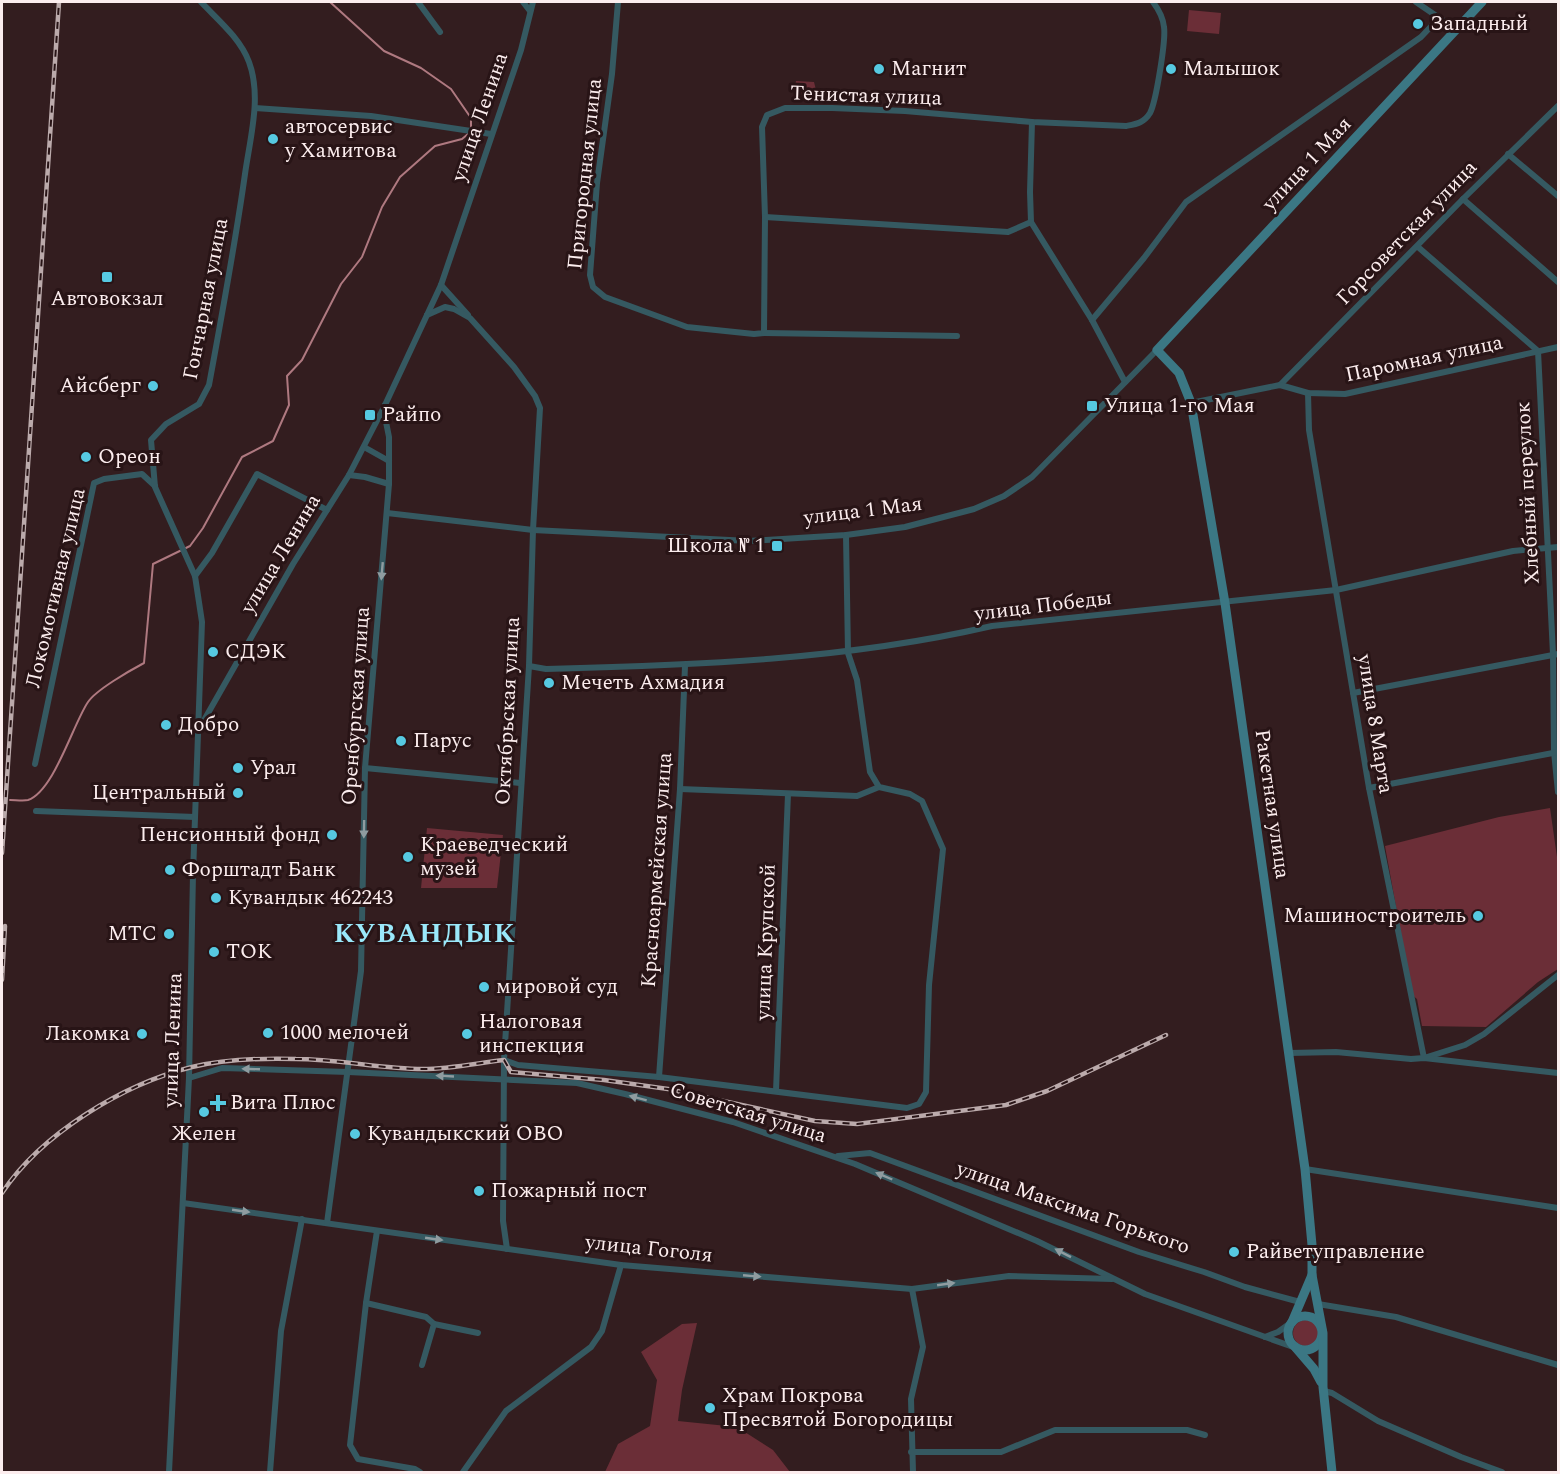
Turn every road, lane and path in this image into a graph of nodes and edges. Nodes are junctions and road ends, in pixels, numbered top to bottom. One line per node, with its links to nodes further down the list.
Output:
1 (201, 2): 13 (street, Гончарная улица)
2 (418, 2): 12 (street)
3 (523, 2): 9 (street)
4 (533, 2): 9 (street, улица Ленина)
5 (618, 2): 28 (street, Пригородная улица)
6 (1153, 2): 15 (street, Тенистая улица)
7 (1416, 2): 10 (street)
8 (1482, 2): 11 (main road, улица 1 Мая)
9 (530, 10): 16 (street, улица Ленина)
10 (1439, 18): 11 (street); 27 (street)
11 (1456, 30): 31 (main road, улица 1 Мая)
12 (440, 32)
13 (255, 108): 16 (street); 42 (street, Гончарная улица)
14 (1558, 108): 17 (street, Горсоветская улица)
15 (1032, 122): 20 (street, Тенистая улица); 21 (street)
16 (491, 134): 24 (street, улица Ленина)
17 (1508, 154): 18 (street); 19 (street, Горсоветская улица)
18 (1558, 196)
19 (1463, 199): 22 (street, Горсоветская улица); 23 (street)
20 (765, 217): 21 (street); 28 (street, Тенистая улица)
21 (1031, 222): 27 (street)
22 (1418, 247): 32 (street); 34 (street, Горсоветская улица)
23 (1558, 282)
24 (441, 285): 25 (street, улица Ленина); 26 (street)
25 (427, 315): 26 (street, Октябрьская улица); 37 (street, улица Ленина)
26 (470, 318): 45 (street, Октябрьская улица)
27 (1092, 320): 33 (street)
28 (764, 333): 29 (street)
29 (957, 336)
30 (1558, 347): 32 (street, Паромная улица)
31 (1157, 350): 33 (street, улица 1 Мая); 36 (main road, Ракетная улица)
32 (1538, 351): 35 (street, Паромная улица); 47 (street, Хлебный переулок)
33 (1125, 382): 46 (street, улица 1 Мая)
34 (1280, 386): 35 (street, Паромная улица); 36 (street, Паромная улица)
35 (1308, 393): 50 (street, улица 8 Марта)
36 (1191, 403): 51 (main road, Ракетная улица)
37 (385, 405): 38 (street, улица Ленина); 39 (street, Оренбургская улица)
38 (364, 447): 39 (street); 40 (street, улица Ленина)
39 (389, 460): 41 (street, Оренбургская улица)
40 (349, 475): 41 (street); 43 (street, улица Ленина)
41 (389, 484): 44 (street, Оренбургская улица)
42 (155, 487): 49 (street, Гончарная улица); 59 (street, Локомотивная улица)
43 (327, 510): 49 (street); 57 (street, улица Ленина)
44 (387, 513): 45 (street, улица 1 Мая); 60 (street, Оренбургская улица, one-way to 60)
45 (533, 530): 46 (street, улица 1 Мая); 54 (street, Октябрьская улица)
46 (846, 535): 52 (street)
47 (1548, 547): 48 (street, улица Победы); 50 (street, улица Победы); 53 (street, Хлебный переулок)
48 (1558, 547)
49 (195, 576): 57 (street, Гончарная улица)
50 (1336, 590): 51 (street, улица Победы); 56 (street, улица 8 Марта)
51 (1225, 603): 52 (street, улица Победы); 70 (main road, Ракетная улица)
52 (848, 652): 55 (street, улица Победы); 62 (street)
53 (1556, 654): 56 (street); 58 (street, Хлебный переулок)
54 (529, 666): 55 (street, улица Победы); 61 (street, Октябрьская улица)
55 (685, 666): 64 (street, Красноармейская улица)
56 (1353, 693): 63 (street, улица 8 Марта)
57 (199, 730): 68 (street, улица Ленина)
58 (1556, 752): 63 (street); 65 (street, Хлебный переулок)
59 (35, 764)
60 (365, 768): 61 (street); 73 (street, Оренбургская улица, one-way to 73)
61 (520, 783): 72 (street, Октябрьская улица)
62 (879, 787): 66 (street); 78 (street)
63 (1369, 788): 71 (street, улица 8 Марта)
64 (680, 789): 66 (street); 75 (street, Красноармейская улица)
65 (1558, 792)
66 (788, 795): 78 (street, улица Крупской)
67 (36, 811): 68 (street)
68 (195, 817): 76 (street, улица Ленина)
69 (1558, 975): 71 (street)
70 (1290, 1053): 71 (street); 80 (main road, Ракетная улица)
71 (1424, 1058): 74 (street)
72 (504, 1060): 75 (street); 77 (street, Октябрьская улица)
73 (348, 1072): 76 (street, Советская улица, one-way to 76); 77 (street, Советская улица, one-way to 73); 84 (street, Оренбургская улица)
74 (1558, 1073)
75 (659, 1077): 78 (street)
76 (189, 1078): 81 (street, улица Ленина)
77 (504, 1079): 79 (street, Советская улица, one-way to 77); 86 (street, Октябрьская улица)
78 (776, 1091)
79 (834, 1157): 89 (street, Советская улица, one-way to 79); 91 (street, улица Максима Горького)
80 (1305, 1169): 82 (street); 88 (main road, Ракетная улица)
81 (183, 1203): 83 (street, улица Гоголя, one-way to 83); 105 (street, улица Ленина)
82 (1558, 1208)
83 (302, 1219): 84 (street, улица Гоголя); 106 (street)
84 (327, 1223): 85 (street, улица Гоголя)
85 (377, 1231): 86 (street, улица Гоголя, one-way to 86); 92 (street)
86 (507, 1249): 87 (street, улица Гоголя)
87 (621, 1265): 90 (street, улица Гоголя, one-way to 90); 108 (street)
88 (1312, 1275): 91 (main road, Ракетная улица); 93 (main road, Ракетная улица)
89 (1115, 1280): 90 (street, улица Гоголя, one-way to 89); 98 (street, Советская улица)
90 (912, 1289): 104 (street)
91 (1300, 1302): 94 (main road, Ракетная улица)
92 (366, 1303): 95 (street); 107 (street)
93 (1318, 1304): 97 (main road, Ракетная улица); 101 (street)
94 (1292, 1322): 97 (main road); 98 (street); 99 (main road)
95 (434, 1324): 96 (street); 100 (street)
96 (478, 1333)
97 (1323, 1333): 99 (main road); 102 (main road, Ракетная улица)
98 (1265, 1337): 99 (street, Советская улица)
99 (1296, 1348): 102 (main road)
100 (422, 1365)
101 (1558, 1365)
102 (1323, 1389): 110 (main road, Ракетная улица); 111 (street)
103 (1205, 1435): 104 (street)
104 (911, 1452): 109 (street)
105 (169, 1473)
106 (270, 1473)
107 (420, 1473)
108 (463, 1473)
109 (913, 1473)
110 (1332, 1473)
111 (1502, 1473)

